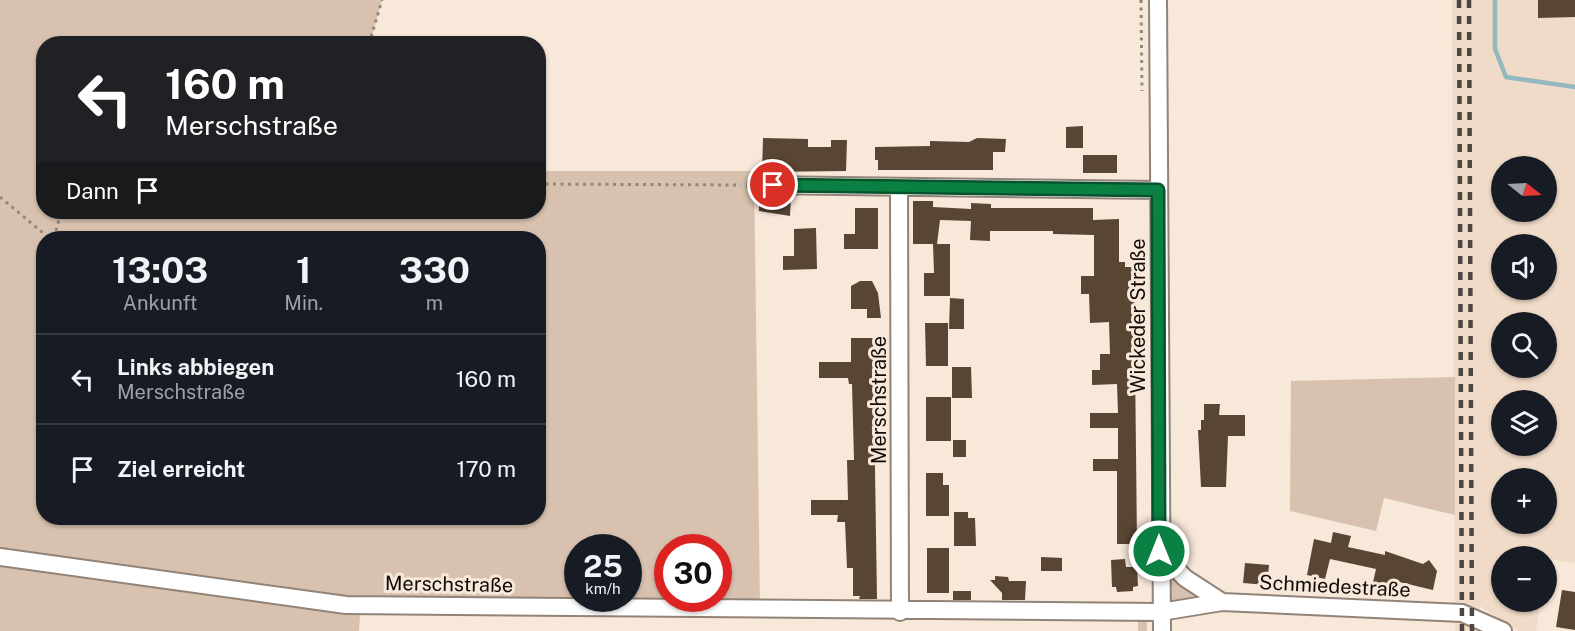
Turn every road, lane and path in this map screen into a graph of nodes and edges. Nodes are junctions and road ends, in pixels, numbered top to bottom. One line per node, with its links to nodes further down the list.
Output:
1 (382, 0): 3 (path)
2 (1158, 0): 7 (street, Wickeder Straße)
3 (371, 36)
4 (546, 184): 5 (path)
5 (756, 185): 6 (street)
6 (899, 188): 7 (street); 13 (street, Merschstraße)
7 (1158, 190): 10 (street, Wickeder Straße)
8 (0, 197): 9 (path)
9 (41, 231)
10 (1159, 551): 12 (street); 14 (street, Wickeder Straße)
11 (0, 557): 13 (street, Merschstraße)
12 (1222, 602): 14 (street, Schmiedestraße); 16 (street, Schmiedestraße)
13 (900, 612): 14 (street, Merschstraße)
14 (1161, 612): 15 (street, Wickeder Straße)
15 (1161, 631)
16 (1503, 631)

